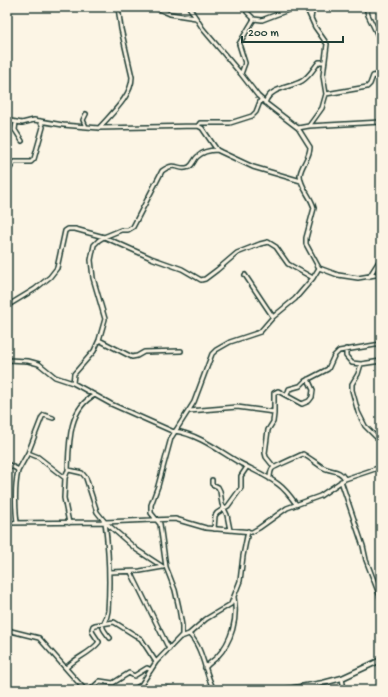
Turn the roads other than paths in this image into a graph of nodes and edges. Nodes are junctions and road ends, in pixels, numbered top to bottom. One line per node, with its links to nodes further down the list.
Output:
1 (118, 7): 27 (street)
2 (154, 7): 9 (street)
3 (296, 7): 10 (street)
4 (306, 7): 11 (street)
5 (313, 7): 11 (street)
6 (366, 7): 12 (street)
7 (190, 8): 9 (street)
8 (247, 12): 10 (street)
9 (196, 18): 14 (street)
10 (254, 19): 14 (street)
11 (311, 20): 13 (street)
12 (381, 42)
13 (324, 62): 16 (street); 18 (street)
14 (241, 74): 17 (street)
15 (381, 74): 16 (street)
16 (326, 94): 25 (street)
17 (261, 99): 18 (street); 24 (street)
18 (265, 103): 28 (street)
19 (86, 114): 26 (street)
20 (40, 121): 22 (street); 26 (street); 31 (street)
21 (7, 122): 22 (street)
22 (16, 122): 29 (street)
23 (381, 122): 25 (street)
24 (198, 126): 27 (street); 30 (street)
25 (309, 126): 28 (street)
26 (86, 127): 27 (street)
27 (99, 128)
28 (298, 128): 32 (street)
29 (22, 141)
30 (217, 150): 32 (street); 33 (street)
31 (7, 173)
32 (301, 181): 35 (street)
33 (104, 237): 39 (street); 40 (street); 42 (street)
34 (381, 258): 38 (street)
35 (319, 268): 38 (street); 39 (street)
36 (381, 274): 38 (street)
37 (245, 275): 41 (street)
38 (369, 277)
39 (313, 278): 41 (street)
40 (7, 306)
41 (273, 317): 53 (street)
42 (99, 340): 45 (street); 50 (street)
43 (381, 344): 44 (street)
44 (346, 349): 48 (street); 49 (street)
45 (181, 351)
46 (7, 360): 50 (street)
47 (381, 361): 48 (street)
48 (361, 364): 57 (street)
49 (308, 379): 52 (street); 52 (street)
50 (73, 383): 51 (street)
51 (95, 395): 56 (street); 64 (street)
52 (287, 395): 54 (street)
53 (189, 411): 54 (street); 56 (street)
54 (274, 412): 61 (street)
55 (53, 418): 58 (street)
56 (175, 432): 60 (street); 72 (street)
57 (381, 442)
58 (28, 453): 63 (street); 65 (street)
59 (7, 464): 63 (street)
60 (247, 467): 66 (street); 71 (street)
61 (274, 467): 66 (street); 67 (street)
62 (381, 467): 67 (street)
63 (18, 471): 75 (street)
64 (68, 471): 65 (street); 73 (street)
65 (65, 478): 76 (street)
66 (270, 479): 70 (street)
67 (344, 479): 69 (street)
68 (212, 480): 71 (street)
69 (341, 481): 70 (street); 84 (street)
70 (296, 504): 79 (street)
71 (223, 509): 77 (street); 78 (street)
72 (155, 519): 73 (street); 77 (street); 80 (street)
73 (105, 522): 76 (street); 80 (street); 81 (street)
74 (7, 523): 75 (street)
75 (16, 523): 76 (street)
76 (69, 523)
77 (214, 529): 78 (street)
78 (230, 530): 79 (street)
79 (248, 531): 85 (street)
80 (165, 567): 82 (street); 91 (street)
81 (109, 572): 82 (street); 87 (street)
82 (131, 572): 92 (street)
83 (381, 590): 84 (street)
84 (379, 594): 86 (street)
85 (234, 596): 89 (street); 96 (street)
86 (381, 599)
87 (104, 623): 90 (street); 94 (street); 95 (street)
88 (7, 630): 95 (street)
89 (189, 634): 91 (street); 96 (street)
90 (110, 638)
91 (180, 638): 92 (street)
92 (169, 649): 94 (street)
93 (381, 660): 98 (street)
94 (156, 662): 97 (street)
95 (66, 668): 101 (street)
96 (205, 668): 105 (street)
97 (150, 670): 99 (street); 102 (street)
98 (342, 678): 106 (street); 107 (street)
99 (138, 687): 100 (street); 103 (street)
100 (149, 689): 104 (street)
101 (85, 690)
102 (90, 690)
103 (133, 690)
104 (180, 690)
105 (214, 690)
106 (283, 690)
107 (344, 690)

